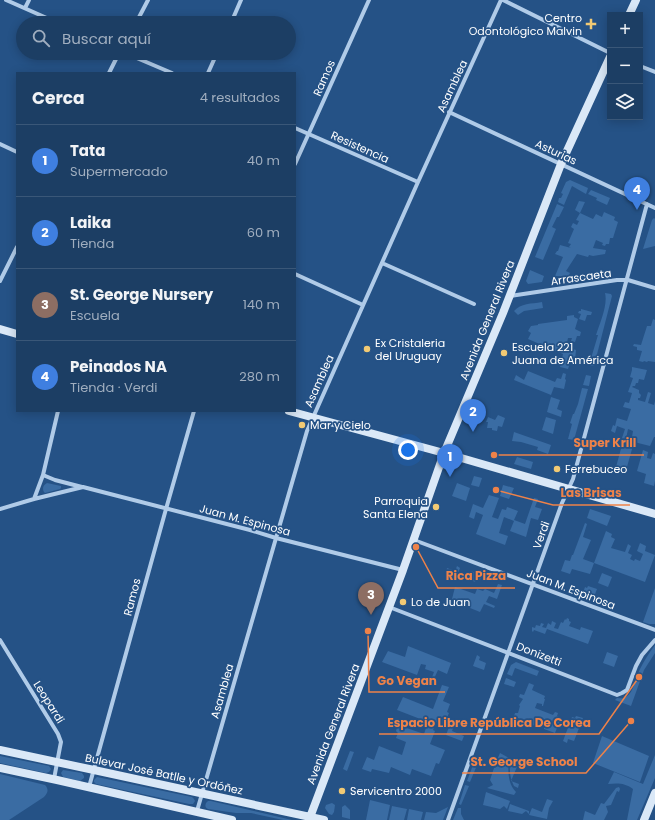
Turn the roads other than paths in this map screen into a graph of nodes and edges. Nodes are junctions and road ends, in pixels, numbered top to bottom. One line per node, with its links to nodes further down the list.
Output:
1 (6, 0): 8 (street)
2 (29, 0): 8 (street)
3 (148, 0): 11 (street)
4 (241, 0): 12 (street)
5 (369, 0): 25 (street, Ramos)
6 (502, 0): 13 (street); 23 (street, Asamblea)
7 (636, 0): 9 (main road)
8 (25, 8): 10 (street)
9 (630, 12)
10 (43, 16)
11 (140, 16)
12 (234, 16)
13 (607, 52)
14 (116, 60): 19 (street)
15 (141, 60): 20 (street)
16 (214, 60): 21 (street)
17 (607, 64): 29 (main road, Avenida General Rivera)
18 (643, 67): 22 (street)
19 (110, 72)
20 (170, 72)
21 (208, 72)
22 (655, 72)
23 (450, 112): 29 (street, Asturias); 30 (street, Asamblea)
24 (296, 128): 25 (street, Resistencia)
25 (309, 134): 28 (street, Ramos); 30 (street, Resistencia)
26 (0, 144): 27 (street)
27 (16, 152)
28 (296, 162)
29 (561, 164): 31 (street, Asturias); 39 (main road, Avenida General Rivera)
30 (418, 182): 34 (street, Asamblea)
31 (647, 204): 32 (street, Asturias); 36 (street, Verdi)
32 (655, 208)
33 (16, 249): 37 (street)
34 (382, 263): 40 (street); 41 (street, Asamblea)
35 (296, 274): 41 (street)
36 (628, 280): 38 (street, Arrascaeta); 39 (street, Arrascaeta); 51 (street, Verdi)
37 (0, 281)
38 (655, 288)
39 (510, 296): 48 (main road, Avenida General Rivera)
40 (474, 304)
41 (363, 305): 47 (street, Asamblea)
42 (0, 329): 43 (main road)
43 (16, 334)
44 (58, 412): 49 (street)
45 (194, 412): 54 (street, Ramos)
46 (292, 412): 47 (main road)
47 (313, 418): 48 (main road); 56 (street, Asamblea)
48 (444, 453): 51 (main road); 57 (main road, Avenida General Rivera)
49 (43, 475): 50 (street, Juan M. Espinosa); 52 (street)
50 (83, 487): 52 (street, Juan M. Espinosa); 54 (street, Juan M. Espinosa)
51 (568, 489): 55 (main road); 59 (street, Verdi)
52 (34, 499): 53 (street, Juan M. Espinosa)
53 (0, 509)
54 (166, 509): 56 (street, Juan M. Espinosa); 68 (street, Ramos)
55 (655, 514)
56 (276, 538): 58 (street, Juan M. Espinosa); 71 (street, Asamblea)
57 (414, 540): 58 (main road, Avenida General Rivera); 59 (street, Juan M. Espinosa)
58 (403, 570): 60 (main road, Avenida General Rivera)
59 (533, 585): 61 (street, Juan M. Espinosa); 64 (street, Verdi)
60 (389, 607): 64 (street, Donizetti); 74 (main road, Avenida General Rivera)
61 (655, 630)
62 (0, 640): 66 (street, Leopardi)
63 (655, 640): 64 (street, Donizetti)
64 (508, 652): 77 (street, Verdi)
65 (0, 750): 66 (main road, Bulevar José Batlle y Ordóñez)
66 (57, 762): 68 (main road, Bulevar José Batlle y Ordóñez); 69 (street, Leopardi)
67 (0, 768): 69 (main road)
68 (94, 770): 70 (street, Ramos); 71 (main road, Bulevar José Batlle y Ordóñez)
69 (54, 780): 70 (main road)
70 (89, 788): 73 (main road)
71 (202, 793): 73 (street, Asamblea); 74 (main road, Bulevar José Batlle y Ordóñez)
72 (655, 793): 78 (main road)
73 (197, 811): 75 (main road)
74 (310, 818): 76 (main road, Bulevar José Batlle y Ordóñez)
75 (232, 820)
76 (324, 820)
77 (448, 820)
78 (644, 820)

